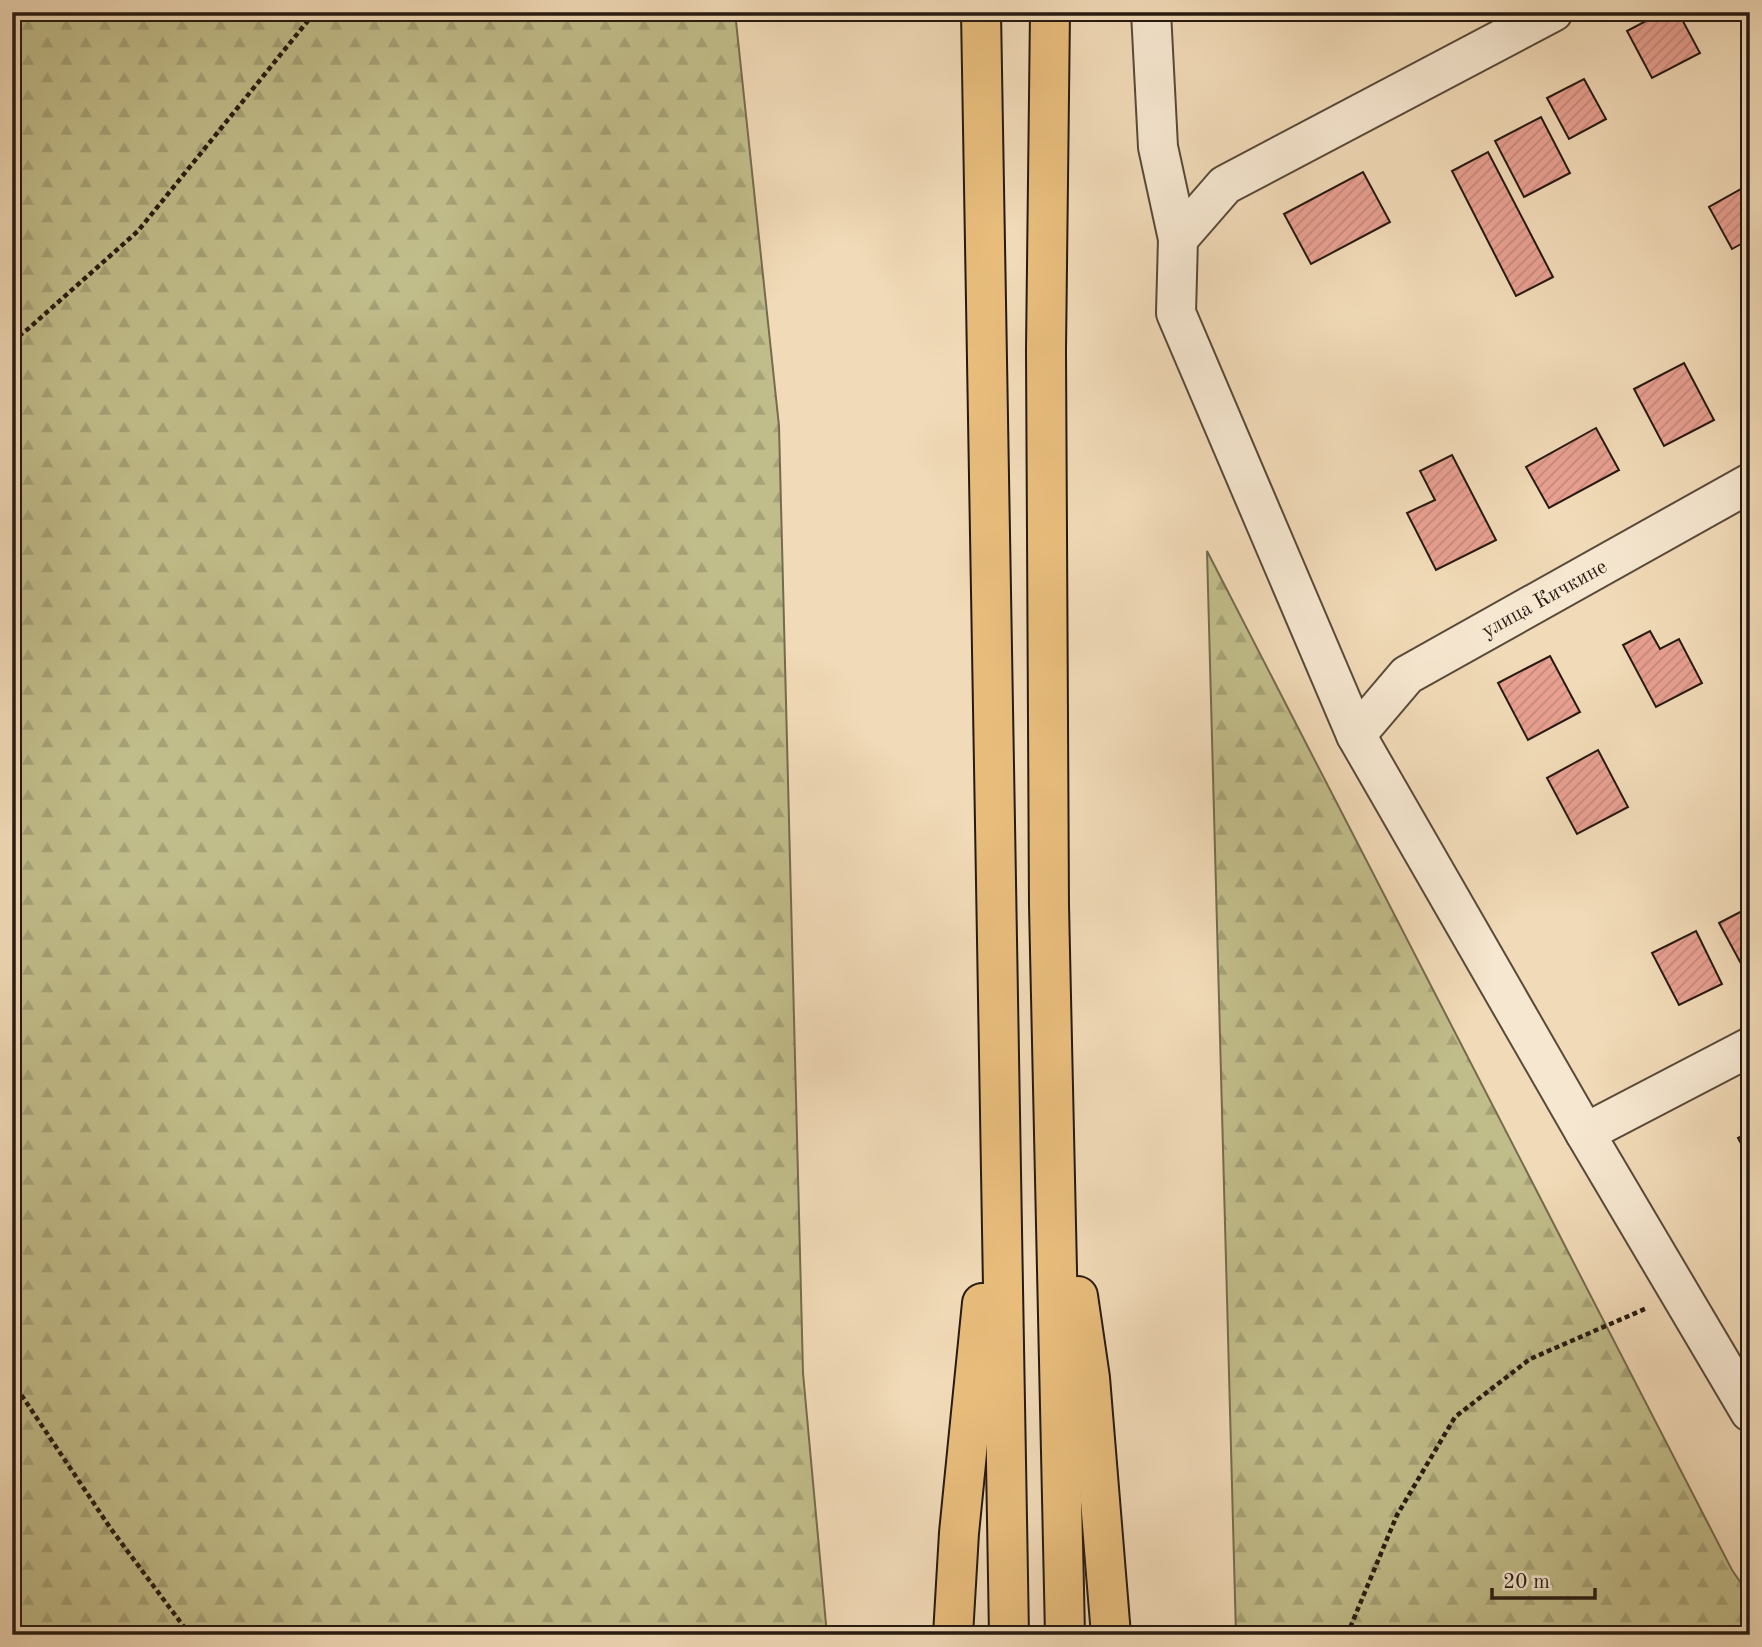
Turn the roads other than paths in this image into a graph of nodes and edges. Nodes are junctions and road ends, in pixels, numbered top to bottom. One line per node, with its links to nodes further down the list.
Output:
1 (981, 12): 9 (main road)
2 (1051, 12): 10 (main road)
3 (1151, 12): 5 (street)
4 (1553, 12): 5 (street)
5 (1178, 239): 7 (street)
6 (1750, 483): 7 (street, улица Кичкине)
7 (1356, 735): 11 (street)
8 (1750, 1047): 11 (street)
9 (1000, 1124): 13 (main road); 14 (main road)
10 (1054, 1125): 15 (main road); 16 (main road)
11 (1585, 1133): 12 (street)
12 (1750, 1412)
13 (953, 1635)
14 (1009, 1635)
15 (1065, 1635)
16 (1111, 1635)

